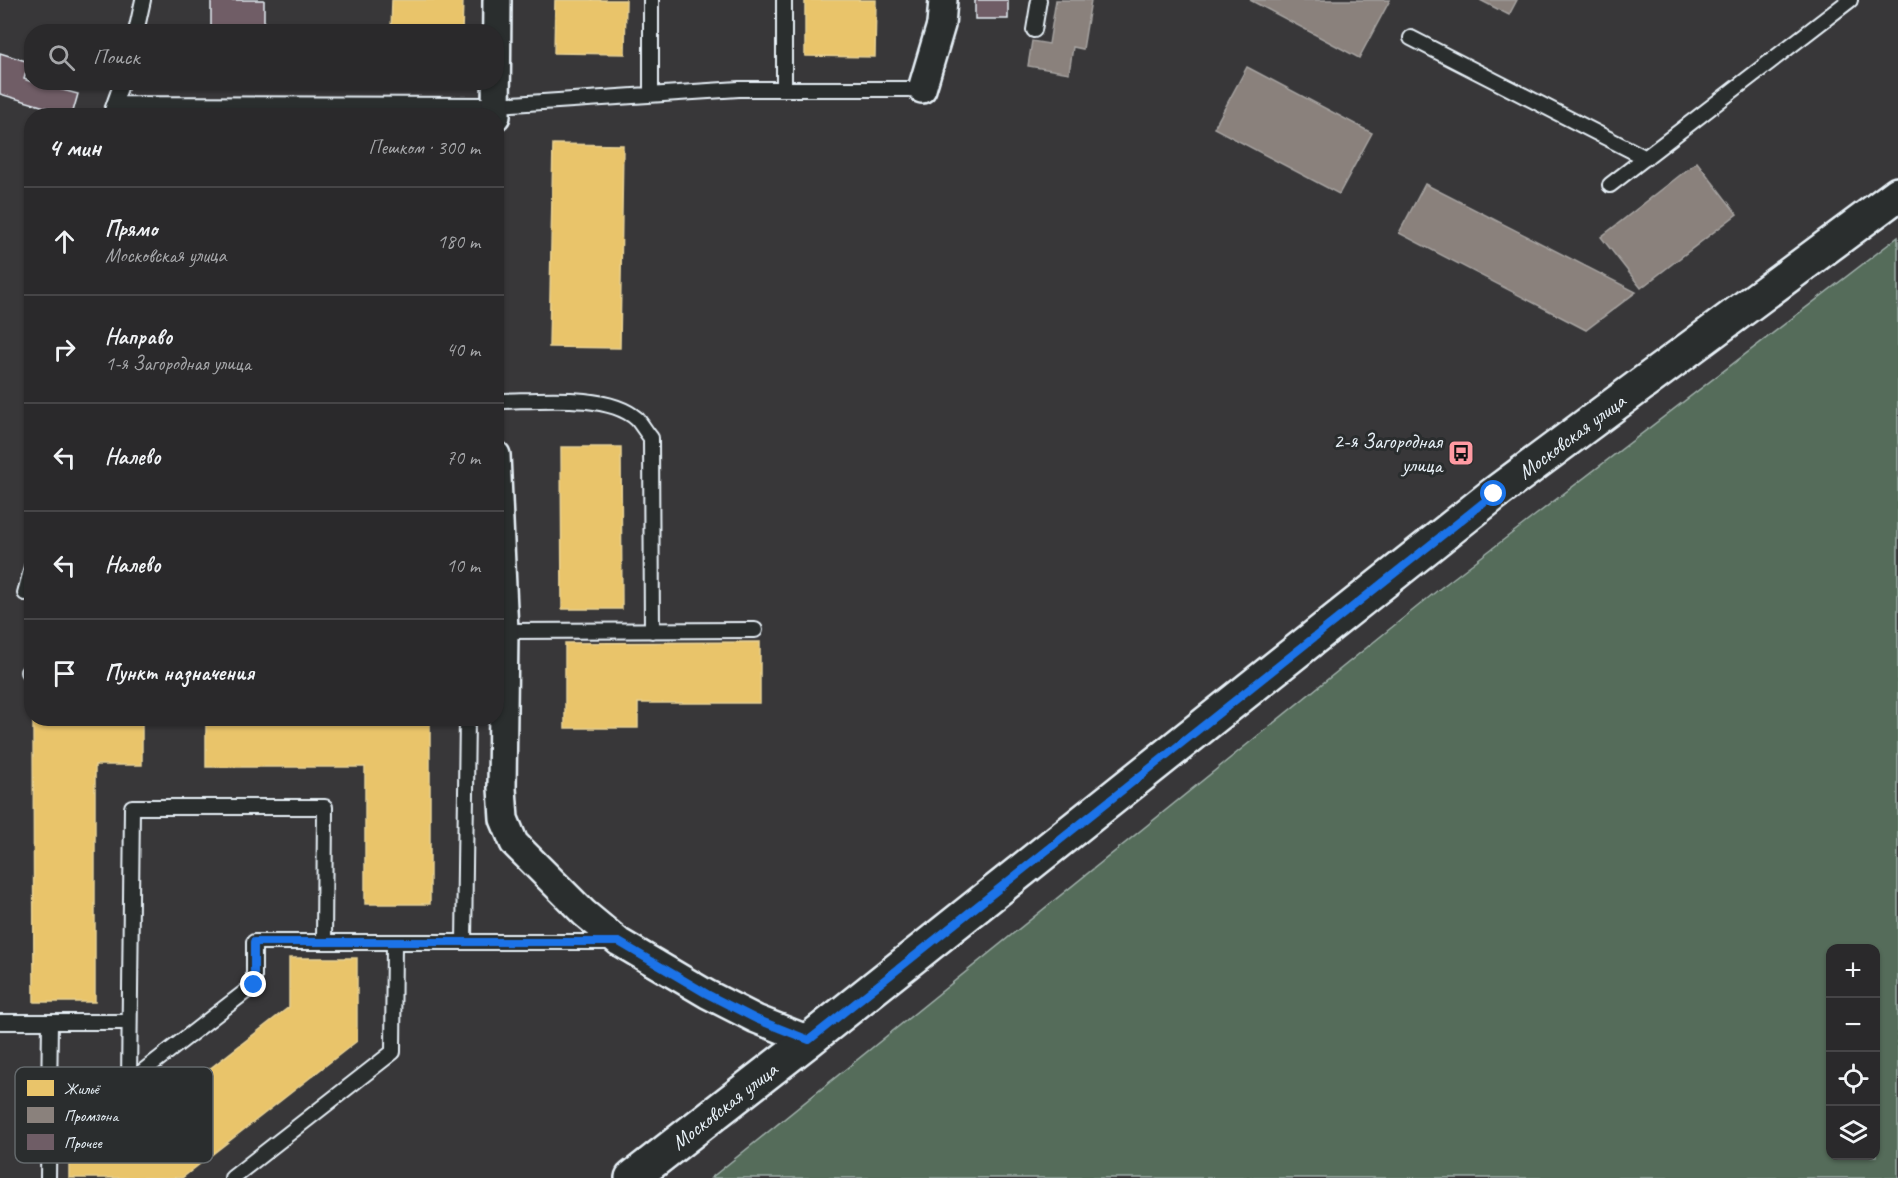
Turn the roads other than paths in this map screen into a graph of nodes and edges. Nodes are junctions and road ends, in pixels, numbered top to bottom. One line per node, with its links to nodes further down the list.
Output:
1 (143, 0): 8 (lane)
2 (497, 0): 9 (street)
3 (651, 0): 16 (lane)
4 (783, 0): 12 (lane)
5 (943, 0): 13 (street)
6 (1039, 0): 10 (lane)
7 (1850, 0): 20 (lane)
8 (138, 24)
9 (497, 24)
10 (1034, 30)
11 (1411, 38): 20 (lane)
12 (784, 88): 13 (lane); 16 (lane)
13 (922, 89)
14 (119, 90): 17 (lane)
15 (496, 90): 18 (street)
16 (651, 94): 19 (lane)
17 (113, 108)
18 (496, 108)
19 (504, 109)
20 (1646, 158): 21 (lane)
21 (1610, 186)
22 (1898, 194): 36 (main road, Московская улица)
23 (504, 401): 25 (lane)
24 (504, 630): 25 (lane)
25 (652, 630): 26 (lane)
26 (755, 630)
27 (467, 726): 31 (lane)
28 (501, 726): 32 (street)
29 (324, 942): 30 (lane); 35 (lane); 39 (lane)
30 (394, 942): 31 (lane); 42 (lane)
31 (464, 942): 32 (lane)
32 (619, 942): 36 (street)
33 (0, 1022): 34 (lane)
34 (50, 1022): 35 (lane); 37 (lane)
35 (129, 1022): 38 (lane)
36 (809, 1040): 43 (main road, Московская улица)
37 (50, 1067)
38 (129, 1067)
39 (148, 1067)
40 (48, 1163): 41 (lane)
41 (48, 1178)
42 (232, 1178)
43 (632, 1178)

